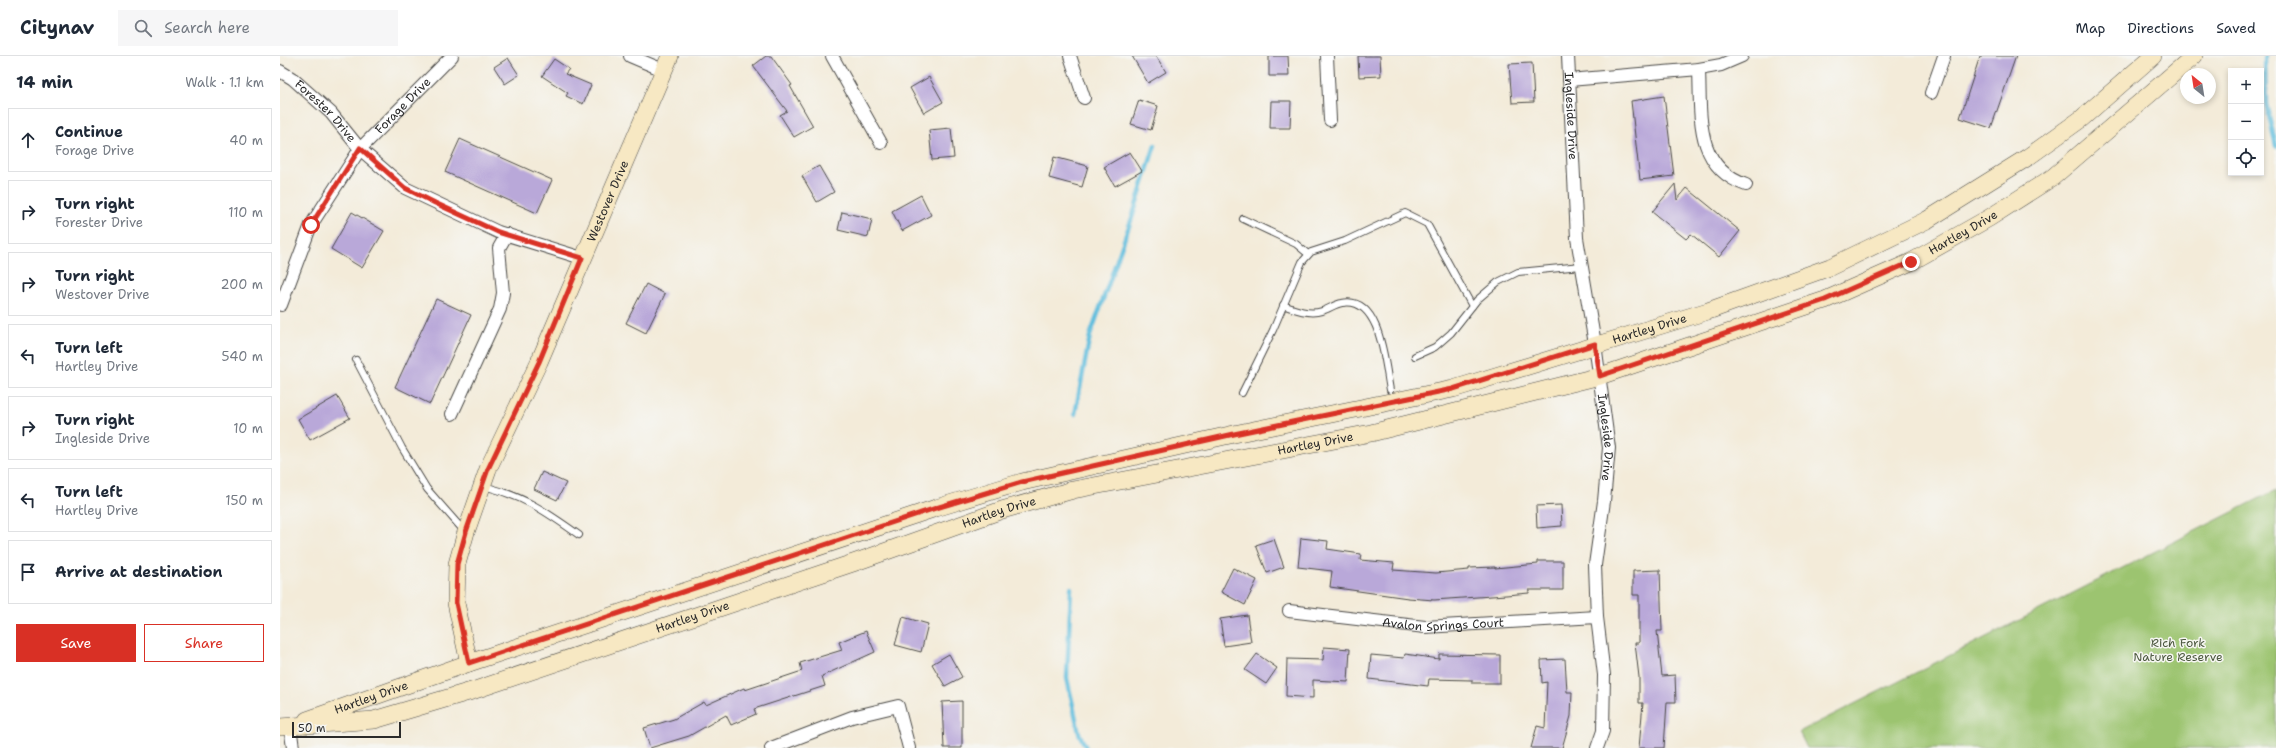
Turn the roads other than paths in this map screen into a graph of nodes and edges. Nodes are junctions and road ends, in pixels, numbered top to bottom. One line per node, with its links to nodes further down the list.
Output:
1 (452, 56): 19 (street, Forage Drive)
2 (630, 56): 11 (street)
3 (832, 56): 18 (street)
4 (1070, 56): 16 (street)
5 (1327, 56): 17 (street)
6 (1568, 56): 14 (street, Ingleside Drive)
7 (1742, 56): 12 (street)
8 (1944, 56): 15 (street)
9 (2153, 56): 29 (street, Hartley Drive)
10 (2194, 56): 32 (street, Hartley Drive)
11 (666, 63): 24 (street, Westover Drive)
12 (1699, 69): 14 (street); 20 (street)
13 (280, 71): 19 (street, Forester Drive)
14 (1569, 80): 25 (street, Ingleside Drive)
15 (1931, 93)
16 (1084, 98)
17 (1330, 120)
18 (882, 143)
19 (360, 148): 22 (street, Forester Drive); 26 (street, Forage Drive)
20 (1746, 185)
21 (1243, 219): 23 (lane)
22 (507, 234): 24 (street, Forester Drive); 35 (street)
23 (1308, 254): 27 (lane); 28 (lane)
24 (582, 258): 36 (street, Westover Drive)
25 (1581, 266): 28 (lane); 29 (street, Ingleside Drive)
26 (281, 305)
27 (1283, 305): 33 (lane); 34 (lane)
28 (1472, 306): 30 (lane)
29 (1595, 344): 32 (street, Ingleside Drive); 41 (street, Hartley Drive)
30 (1415, 356)
31 (356, 360): 37 (lane)
32 (1600, 376): 40 (street, Ingleside Drive); 42 (street, Hartley Drive)
33 (1390, 390)
34 (1242, 393)
35 (452, 414)
36 (482, 486): 37 (street, Westover Drive); 38 (lane)
37 (466, 532): 41 (street, Westover Drive)
38 (579, 535)
39 (1289, 611): 40 (street, Avalon Springs Court)
40 (1597, 617): 46 (street, Ingleside Drive)
41 (469, 663): 42 (street, Hartley Drive)
42 (285, 727): 43 (street)
43 (293, 748)
44 (771, 748): 45 (street)
45 (909, 748)
46 (1598, 748)

